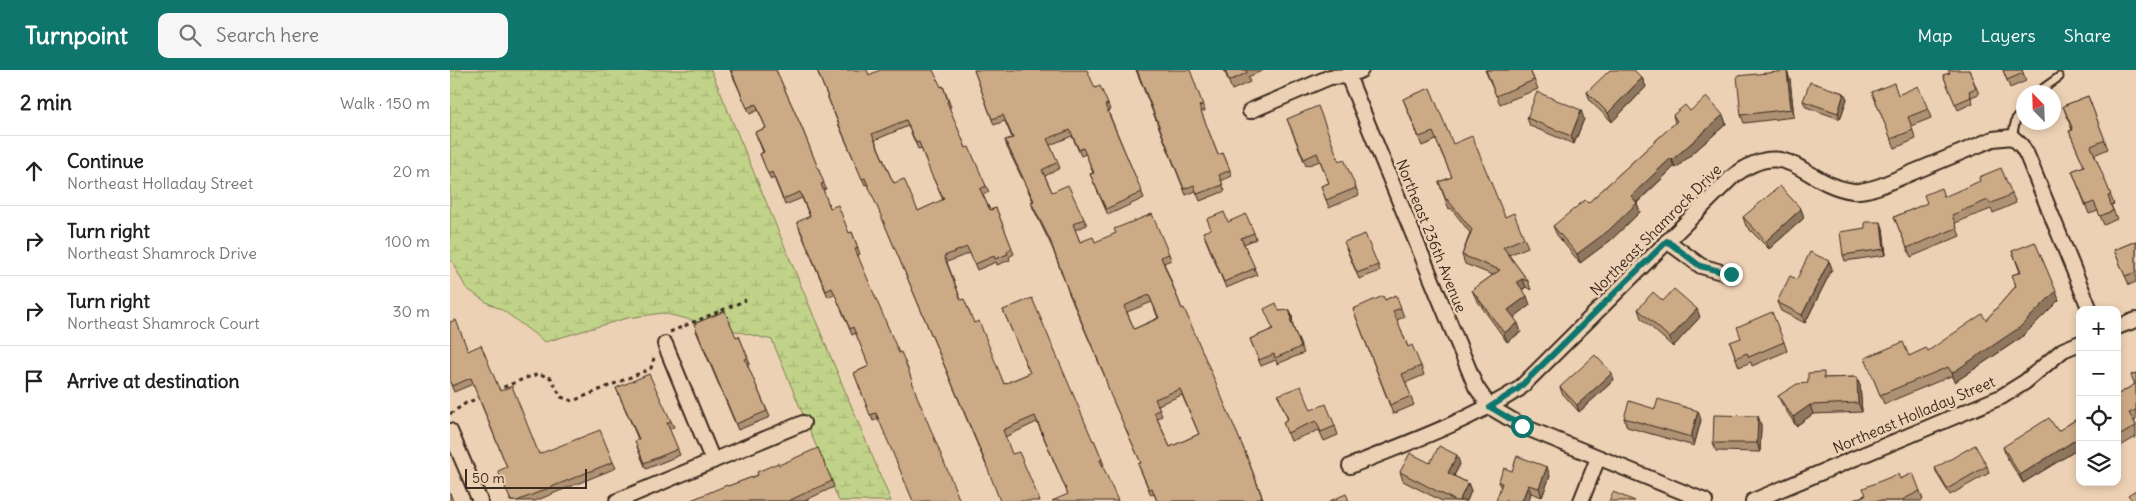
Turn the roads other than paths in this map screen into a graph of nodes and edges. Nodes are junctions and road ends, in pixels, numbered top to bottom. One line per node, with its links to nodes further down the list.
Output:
1 (1361, 70): 2 (street)
2 (1348, 76): 5 (street); 15 (street, Northeast 236th Avenue)
3 (2059, 77): 4 (lane)
4 (2048, 85)
5 (1250, 111)
6 (2016, 119): 7 (lane)
7 (2012, 137): 8 (street, Northeast Shamrock Drive); 10 (street)
8 (1667, 241): 9 (street); 15 (street, Northeast Shamrock Drive)
9 (1731, 274)
10 (2088, 306)
11 (2136, 320): 12 (street)
12 (2121, 326)
13 (662, 343): 19 (street)
14 (2076, 345): 25 (street, Northeast Holladay Street)
15 (1490, 407): 18 (street); 20 (street, Northeast Shamrock Drive)
16 (803, 423): 19 (street)
17 (450, 431): 21 (street)
18 (1598, 458): 23 (street); 24 (street)
19 (713, 460): 22 (street)
20 (1350, 466)
21 (480, 501)
22 (617, 501)
23 (1580, 501)
24 (1705, 501)
25 (1752, 501)

